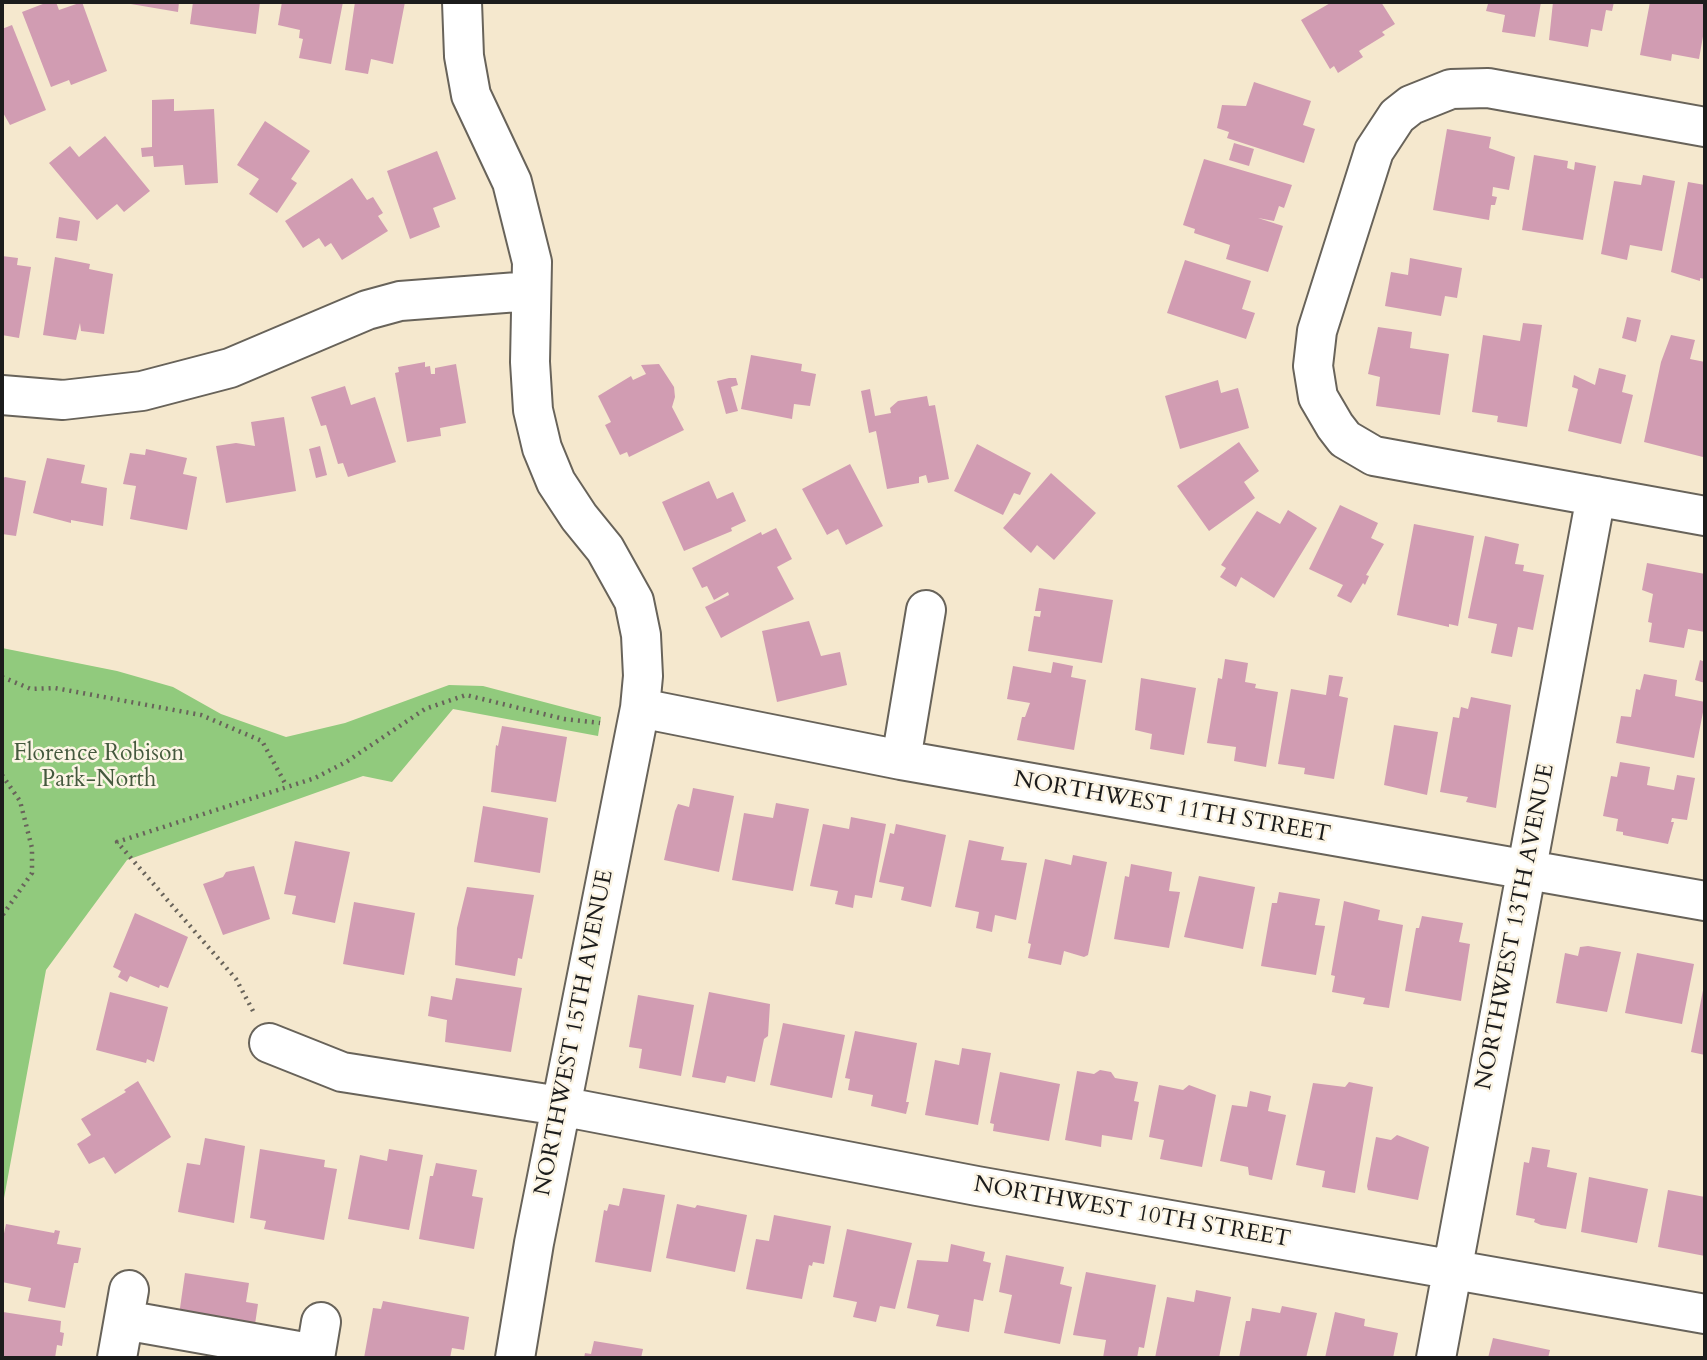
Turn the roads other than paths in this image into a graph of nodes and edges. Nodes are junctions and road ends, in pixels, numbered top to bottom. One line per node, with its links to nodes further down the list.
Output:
1 (462, 2): 3 (street, NORTHWEST 15TH AVENUE)
2 (1705, 127): 5 (street)
3 (531, 291): 4 (street); 8 (street, NORTHWEST 15TH AVENUE)
4 (2, 395)
5 (1596, 496): 6 (street); 10 (street, NORTHWEST 13TH AVENUE)
6 (1705, 516)
7 (926, 610): 9 (street)
8 (638, 718): 9 (street, NORTHWEST 11TH STREET); 13 (street, NORTHWEST 15TH AVENUE)
9 (901, 760): 10 (street, NORTHWEST 11TH STREET)
10 (1526, 870): 11 (street, NORTHWEST 11TH STREET); 14 (street, NORTHWEST 13TH AVENUE)
11 (1705, 901)
12 (269, 1043): 13 (street, NORTHWEST 10TH STREET)
13 (560, 1106): 14 (street, NORTHWEST 10TH STREET); 18 (street, NORTHWEST 15TH AVENUE)
14 (1452, 1269): 15 (street, NORTHWEST 10TH STREET); 19 (street, NORTHWEST 13TH AVENUE)
15 (1705, 1314)
16 (317, 1345): 17 (street)
17 (117, 1358)
18 (515, 1358)
19 (1436, 1358)

